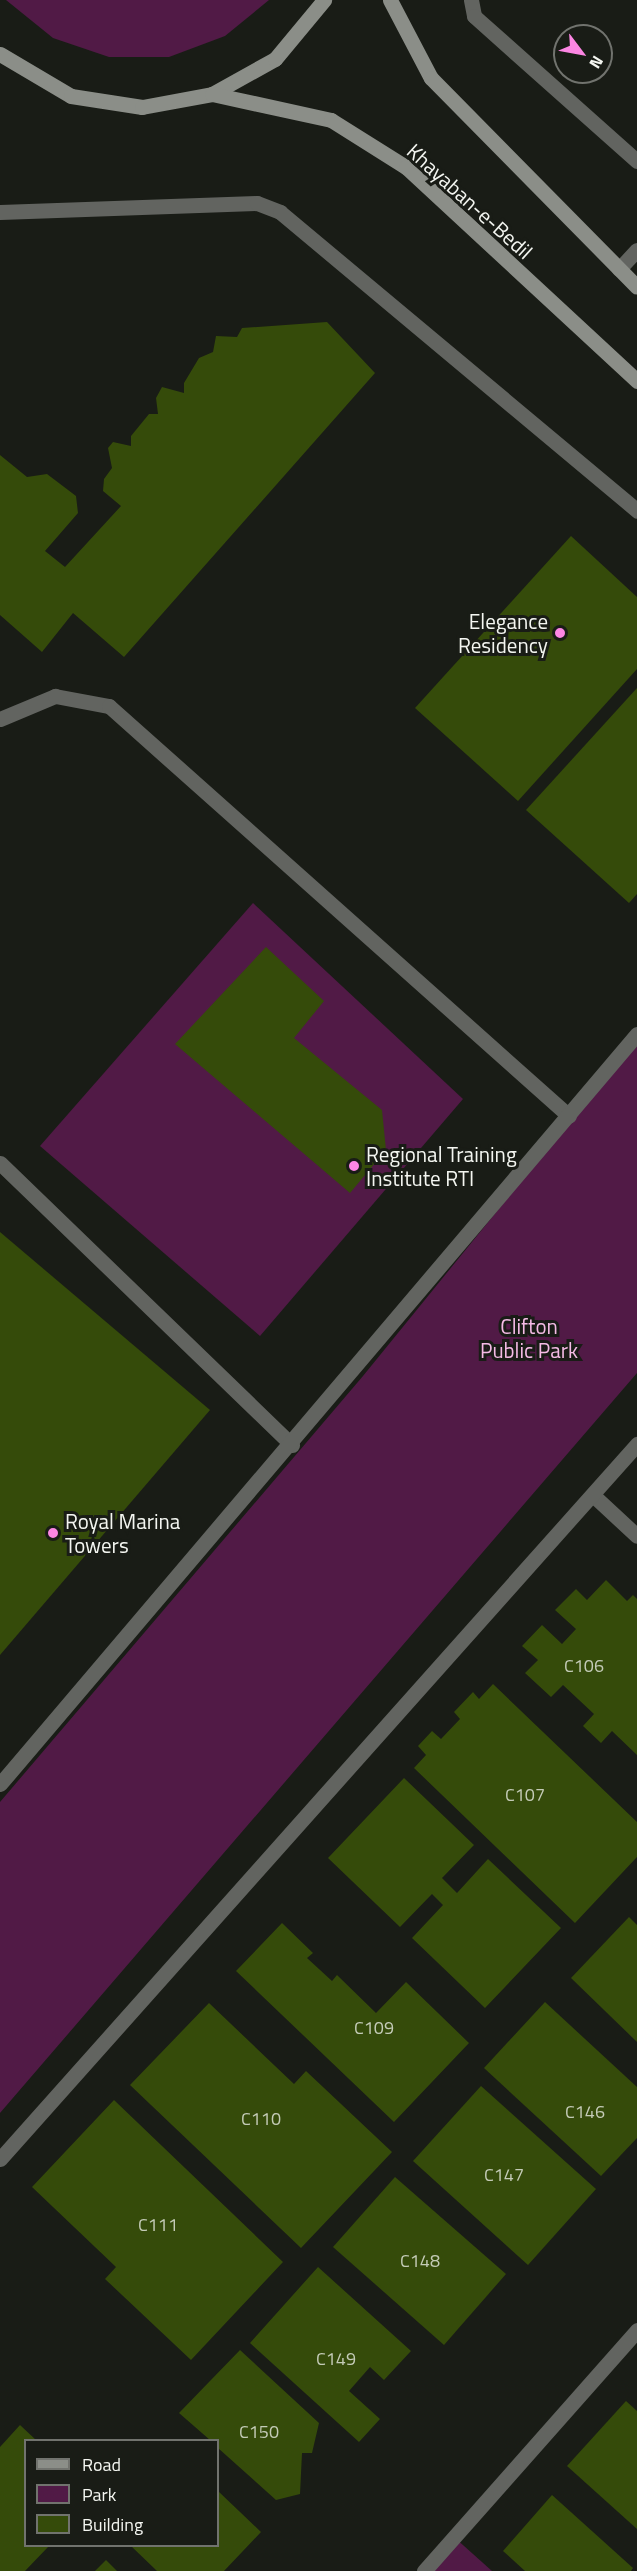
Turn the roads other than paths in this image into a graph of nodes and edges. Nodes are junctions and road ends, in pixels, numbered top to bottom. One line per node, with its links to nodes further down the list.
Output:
1 (324, 0): 5 (main road)
2 (390, 0): 9 (main road)
3 (471, 0): 6 (street)
4 (3, 61): 5 (main road)
5 (212, 94): 11 (main road, Khayaban-e-Bedil)
6 (637, 161)
7 (0, 212): 12 (street)
8 (637, 250): 9 (street)
9 (619, 269): 10 (main road)
10 (637, 287)
11 (637, 381)
12 (637, 511)
13 (0, 718): 15 (street)
14 (637, 1034): 15 (street)
15 (569, 1116): 18 (street)
16 (0, 1163): 18 (street)
17 (637, 1444): 19 (street)
18 (292, 1445): 21 (street)
19 (595, 1497): 20 (street); 22 (street)
20 (637, 1536)
21 (2, 1778)
22 (0, 2159)
23 (637, 2330): 24 (street)
24 (423, 2571)

